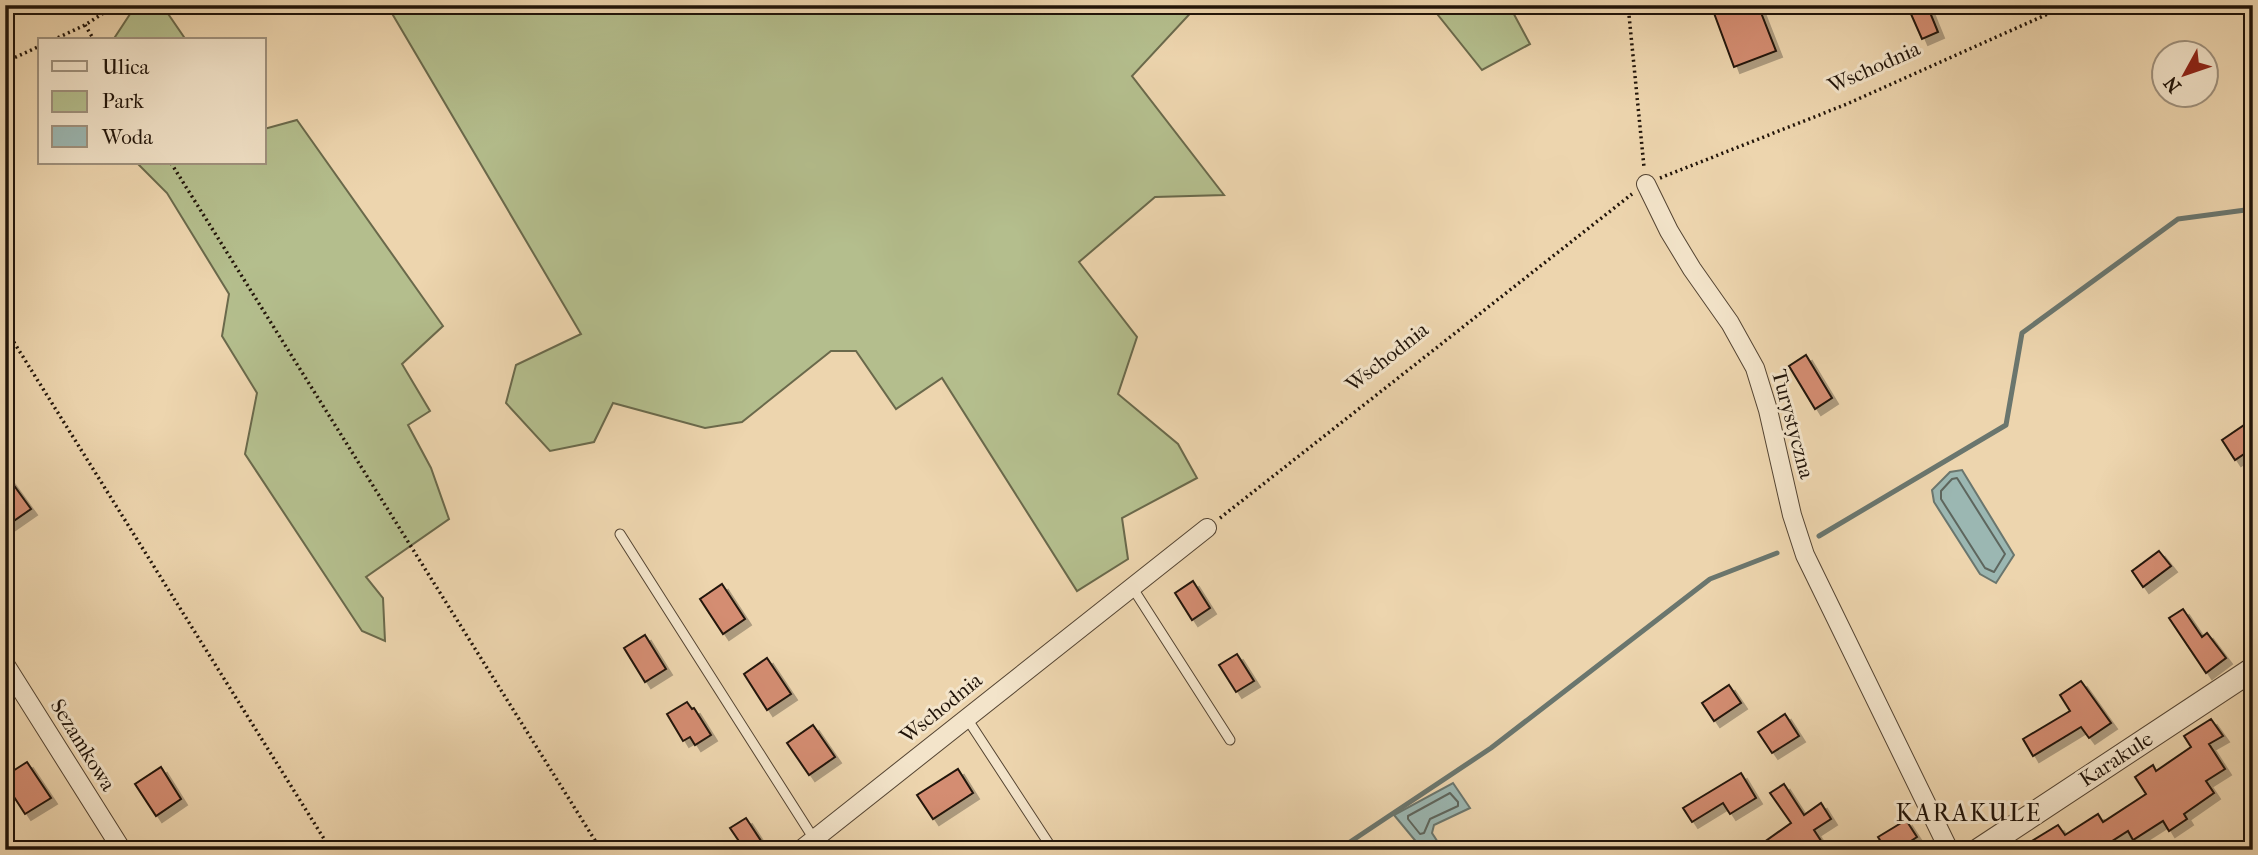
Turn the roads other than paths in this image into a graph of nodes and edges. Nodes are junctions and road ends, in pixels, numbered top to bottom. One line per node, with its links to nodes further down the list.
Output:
1 (1646, 184): 12 (street, Turystyczna)
2 (1207, 528): 4 (street, Wschodnia)
3 (620, 534): 9 (lane)
4 (1132, 587): 7 (street, Wschodnia); 8 (lane)
5 (5, 664): 10 (street, Sezamkowa)
6 (2253, 669): 13 (street, Karakule)
7 (966, 717): 9 (street, Wschodnia); 11 (lane)
8 (1230, 740)
9 (807, 846)
10 (122, 850)
11 (1053, 850)
12 (1949, 850)
13 (1979, 850)

